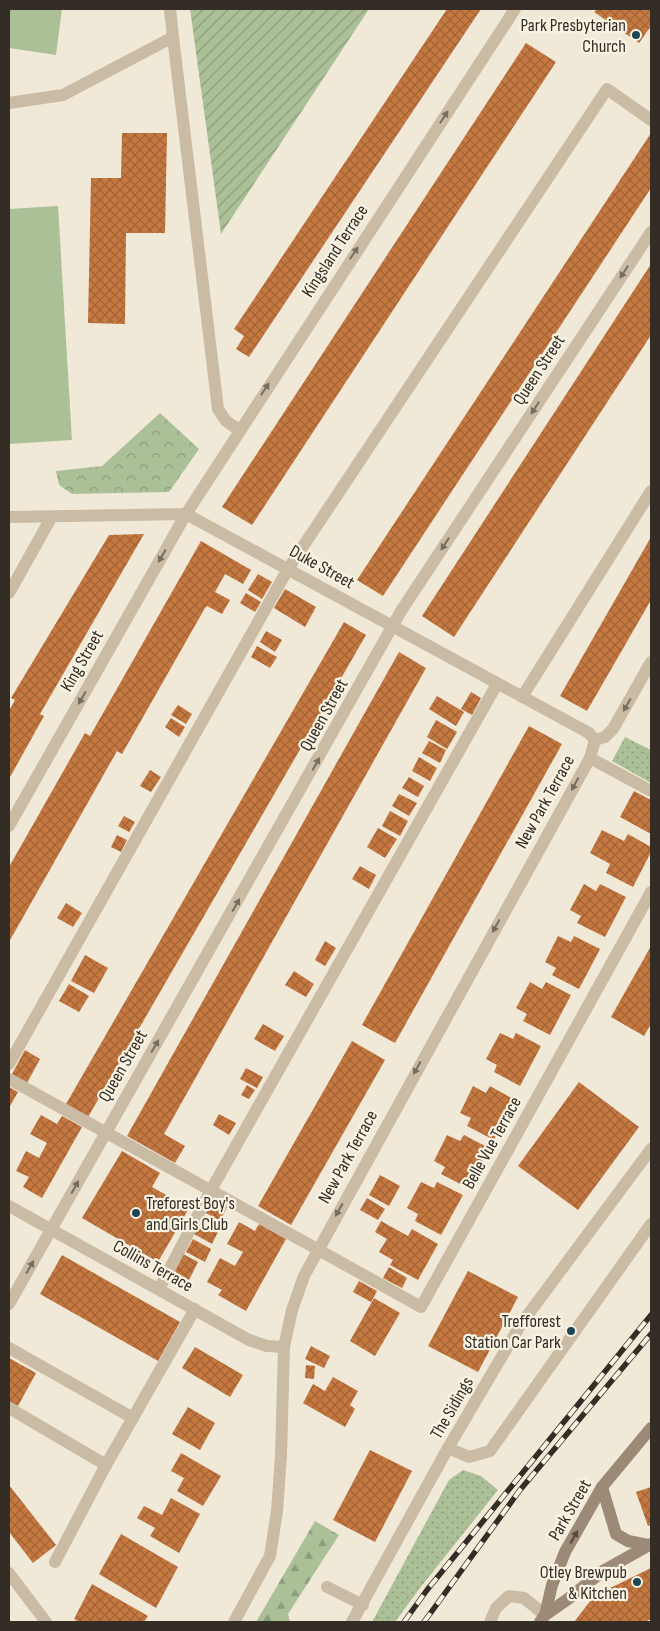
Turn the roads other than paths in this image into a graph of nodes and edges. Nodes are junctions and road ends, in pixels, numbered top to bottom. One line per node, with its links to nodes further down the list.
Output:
1 (170, 9): 3 (street)
2 (515, 9): 7 (street, Kingsland Terrace, one-way to 2)
3 (173, 37): 4 (street); 7 (street)
4 (9, 103)
5 (651, 120): 12 (street)
6 (651, 232): 14 (street, Queen Street, one-way to 14)
7 (239, 430): 9 (street, Kingsland Terrace)
8 (651, 491): 17 (street)
9 (186, 514): 11 (street); 12 (street, Duke Street); 21 (street, King Street, one-way to 21)
10 (9, 517): 11 (street)
11 (51, 518): 13 (street)
12 (288, 569): 14 (street, Duke Street); 23 (street)
13 (9, 593)
14 (393, 626): 16 (street, Duke Street); 25 (street, Queen Street, one-way to 14)
15 (651, 662): 18 (street, one-way to 18)
16 (497, 684): 17 (street, Duke Street); 27 (street)
17 (522, 697): 18 (street, Duke Street)
18 (595, 740): 19 (street, New Park Terrace)
19 (590, 758): 20 (street); 31 (street, New Park Terrace, one-way to 31)
20 (651, 791)
21 (9, 826)
22 (651, 892): 31 (street, Belle Vue Terrace)
23 (9, 1064)
24 (9, 1078): 25 (street)
25 (105, 1131): 27 (street); 30 (street, Queen Street, one-way to 25)
26 (651, 1149): 40 (street, The Sidings)
27 (211, 1190): 31 (street); 32 (street)
28 (9, 1206): 30 (street, Collins Terrace)
29 (651, 1224): 40 (street)
30 (51, 1230): 32 (street, Collins Terrace); 33 (street, Queen Street, one-way to 30)
31 (317, 1249): 35 (street, New Park Terrace)
32 (159, 1289): 34 (street, Collins Terrace)
33 (9, 1304)
34 (195, 1309): 35 (street, Collins Terrace); 38 (street)
35 (284, 1347): 50 (street, New Park Terrace)
36 (9, 1348): 38 (street)
37 (9, 1408): 41 (street)
38 (133, 1418): 41 (street)
39 (651, 1428): 42 (main road, Park Street)
40 (448, 1448): 47 (street, The Sidings)
41 (106, 1465): 44 (street)
42 (602, 1487): 43 (main road); 48 (main road, Park Street, one-way to 42)
43 (650, 1544): 48 (main road)
44 (55, 1562)
45 (9, 1573): 49 (street)
46 (327, 1587): 47 (street)
47 (363, 1605): 51 (street, The Sidings)
48 (543, 1619): 52 (street)
49 (46, 1622)
50 (234, 1622)
51 (352, 1622)
52 (490, 1622)

